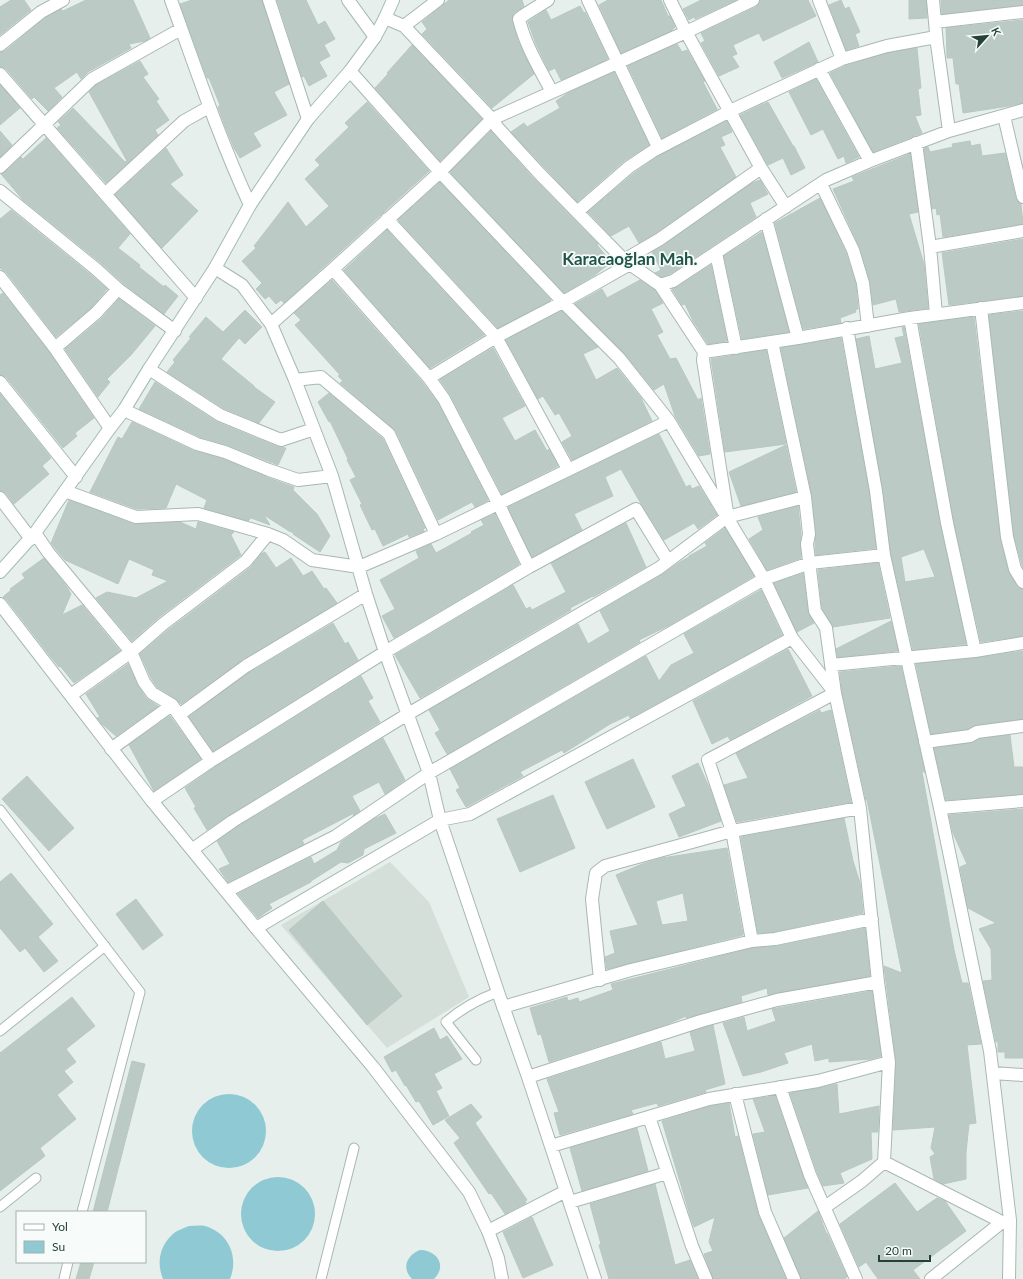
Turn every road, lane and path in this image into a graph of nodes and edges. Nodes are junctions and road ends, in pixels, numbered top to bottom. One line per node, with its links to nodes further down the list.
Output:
1 (63, 0): 21 (street)
2 (171, 0): 17 (street)
3 (269, 0): 32 (street)
4 (348, 0): 19 (street)
5 (393, 0): 14 (street)
6 (438, 0): 16 (street)
7 (548, 0): 27 (street)
8 (588, 0): 23 (street)
9 (670, 0): 18 (street)
10 (753, 0): 18 (street)
11 (819, 0): 22 (street)
12 (933, 0): 15 (street)
13 (1023, 12): 15 (street)
14 (385, 18): 16 (street); 19 (street)
15 (935, 22): 20 (street)
16 (404, 26): 33 (street)
17 (182, 29): 28 (street); 34 (street)
18 (686, 32): 23 (street); 30 (street)
19 (374, 37): 25 (street)
20 (936, 37): 22 (street); 35 (street)
21 (0, 45)
22 (842, 59): 24 (street)
23 (618, 63): 27 (street); 37 (street)
24 (819, 69): 30 (street); 38 (street)
25 (350, 71): 32 (street); 41 (street)
26 (0, 74): 34 (street)
27 (552, 92): 33 (street)
28 (209, 107): 44 (street); 46 (street)
29 (1023, 110): 31 (street)
30 (730, 111): 37 (street); 40 (street)
31 (1004, 116): 35 (street); 45 (street)
32 (308, 119): 46 (street)
33 (492, 119): 41 (street); 48 (street)
34 (45, 124): 39 (street); 44 (street)
35 (949, 131): 36 (street)
36 (916, 143): 38 (street); 52 (street)
37 (658, 147): 48 (street)
38 (870, 161): 42 (street)
39 (0, 167)
40 (761, 168): 47 (street); 54 (street)
41 (440, 172): 49 (street); 61 (street)
42 (821, 184): 47 (street); 67 (street)
43 (0, 191): 59 (street)
44 (105, 194): 60 (street)
45 (1023, 197)
46 (250, 205): 55 (street)
47 (786, 207): 50 (street)
48 (577, 212): 54 (street)
49 (387, 219): 56 (street); 70 (street)
50 (766, 219): 53 (street); 71 (street)
51 (1023, 231): 52 (street)
52 (930, 247): 64 (street)
53 (716, 253): 58 (street); 74 (street)
54 (627, 262): 58 (street); 61 (street)
55 (215, 268): 60 (street); 66 (street)
56 (333, 269): 66 (street); 77 (street)
57 (0, 277): 73 (street)
58 (660, 284): 75 (street)
59 (118, 289): 69 (street); 73 (street)
60 (196, 298): 69 (street)
61 (563, 302): 70 (street); 81 (street)
62 (1023, 302): 63 (street)
63 (981, 308): 64 (street); 102 (street)
64 (936, 314): 65 (street)
65 (910, 318): 67 (street); 107 (street)
66 (271, 324): 78 (street)
67 (868, 326): 68 (street)
68 (847, 328): 71 (street); 95 (street)
69 (175, 331): 76 (street)
70 (496, 337): 77 (street); 84 (street)
71 (798, 338): 72 (street)
72 (772, 342): 74 (street); 88 (street)
73 (55, 348): 82 (street)
74 (736, 348): 75 (street)
75 (704, 352): 91 (street)
76 (149, 369): 80 (street); 83 (street)
77 (429, 378): 90 (street)
78 (295, 380): 83 (street); 93 (street)
79 (0, 382): 86 (street)
80 (124, 410): 82 (street); 85 (street)
81 (669, 420): 84 (street); 91 (street)
82 (110, 428): 86 (street)
83 (314, 429): 85 (street)
84 (568, 469): 90 (street)
85 (332, 476): 98 (street)
86 (76, 477): 87 (street)
87 (65, 491): 92 (street); 94 (street)
88 (805, 497): 91 (street); 97 (street)
89 (0, 498): 94 (street)
90 (498, 503): 93 (street); 99 (street)
91 (727, 517): 96 (street); 101 (street)
92 (268, 534): 98 (street); 108 (street)
93 (436, 534): 98 (street)
94 (33, 536): 100 (street); 108 (street)
95 (884, 555): 97 (street); 110 (street)
96 (668, 561): 99 (street); 115 (street)
97 (810, 563): 101 (street); 111 (street)
98 (359, 567): 103 (street)
99 (529, 567): 109 (street)
100 (0, 572)
101 (764, 580): 105 (street); 120 (street)
102 (1023, 582)
103 (366, 594): 109 (street); 114 (street)
104 (0, 604): 113 (street)
105 (792, 638): 112 (street); 126 (street)
106 (1023, 643): 107 (street)
107 (975, 651): 110 (street)
108 (131, 652): 113 (street); 114 (street)
109 (385, 652): 115 (street); 119 (street)
110 (907, 657): 111 (street); 117 (street)
111 (831, 665): 112 (street)
112 (835, 693): 123 (street); 127 (street)
113 (71, 695): 118 (street)
114 (175, 710): 118 (street); 119 (street)
115 (408, 714): 120 (street); 128 (street)
116 (1023, 726): 117 (street)
117 (925, 742): 124 (street)
118 (111, 749): 121 (street)
119 (211, 761): 121 (street)
120 (429, 773): 126 (street); 129 (street)
121 (152, 801): 128 (street)
122 (1023, 801): 124 (street)
123 (860, 808): 127 (street); 130 (street)
124 (940, 808): 141 (street)
125 (0, 810): 133 (lane)
126 (440, 820): 131 (street); 136 (street)
127 (732, 832): 132 (street); 134 (street)
128 (193, 849): 129 (street)
129 (227, 891): 131 (street)
130 (872, 918): 132 (street); 135 (street)
131 (256, 928): 157 (street)
132 (752, 941): 134 (street)
133 (105, 946): 138 (lane); 155 (lane)
134 (600, 980): 137 (street)
135 (878, 982): 140 (street); 143 (street)
136 (498, 992): 137 (street); 139 (lane)
137 (503, 1007): 143 (street)
138 (0, 1031)
139 (476, 1060)
140 (889, 1062): 144 (street); 149 (street)
141 (993, 1073): 142 (street); 156 (street)
142 (1023, 1075)
143 (528, 1077): 147 (street)
144 (780, 1087): 145 (street); 154 (street)
145 (735, 1094): 146 (street); 164 (street)
146 (648, 1117): 147 (street); 150 (street)
147 (551, 1146): 152 (street)
148 (354, 1148): 160 (lane)
149 (884, 1162): 154 (street); 156 (street)
150 (667, 1173): 152 (street); 163 (street)
151 (36, 1178): 153 (lane)
152 (568, 1197): 157 (street); 162 (street)
153 (0, 1207)
154 (825, 1207): 165 (street)
155 (82, 1211)
156 (1006, 1221): 166 (street); 167 (street)
157 (488, 1231): 161 (street)
158 (68, 1263): 159 (lane)
159 (64, 1279)
160 (321, 1279)
161 (502, 1279)
162 (595, 1279)
163 (706, 1279)
164 (794, 1279)
165 (856, 1279)
166 (930, 1279)
167 (1009, 1279)

